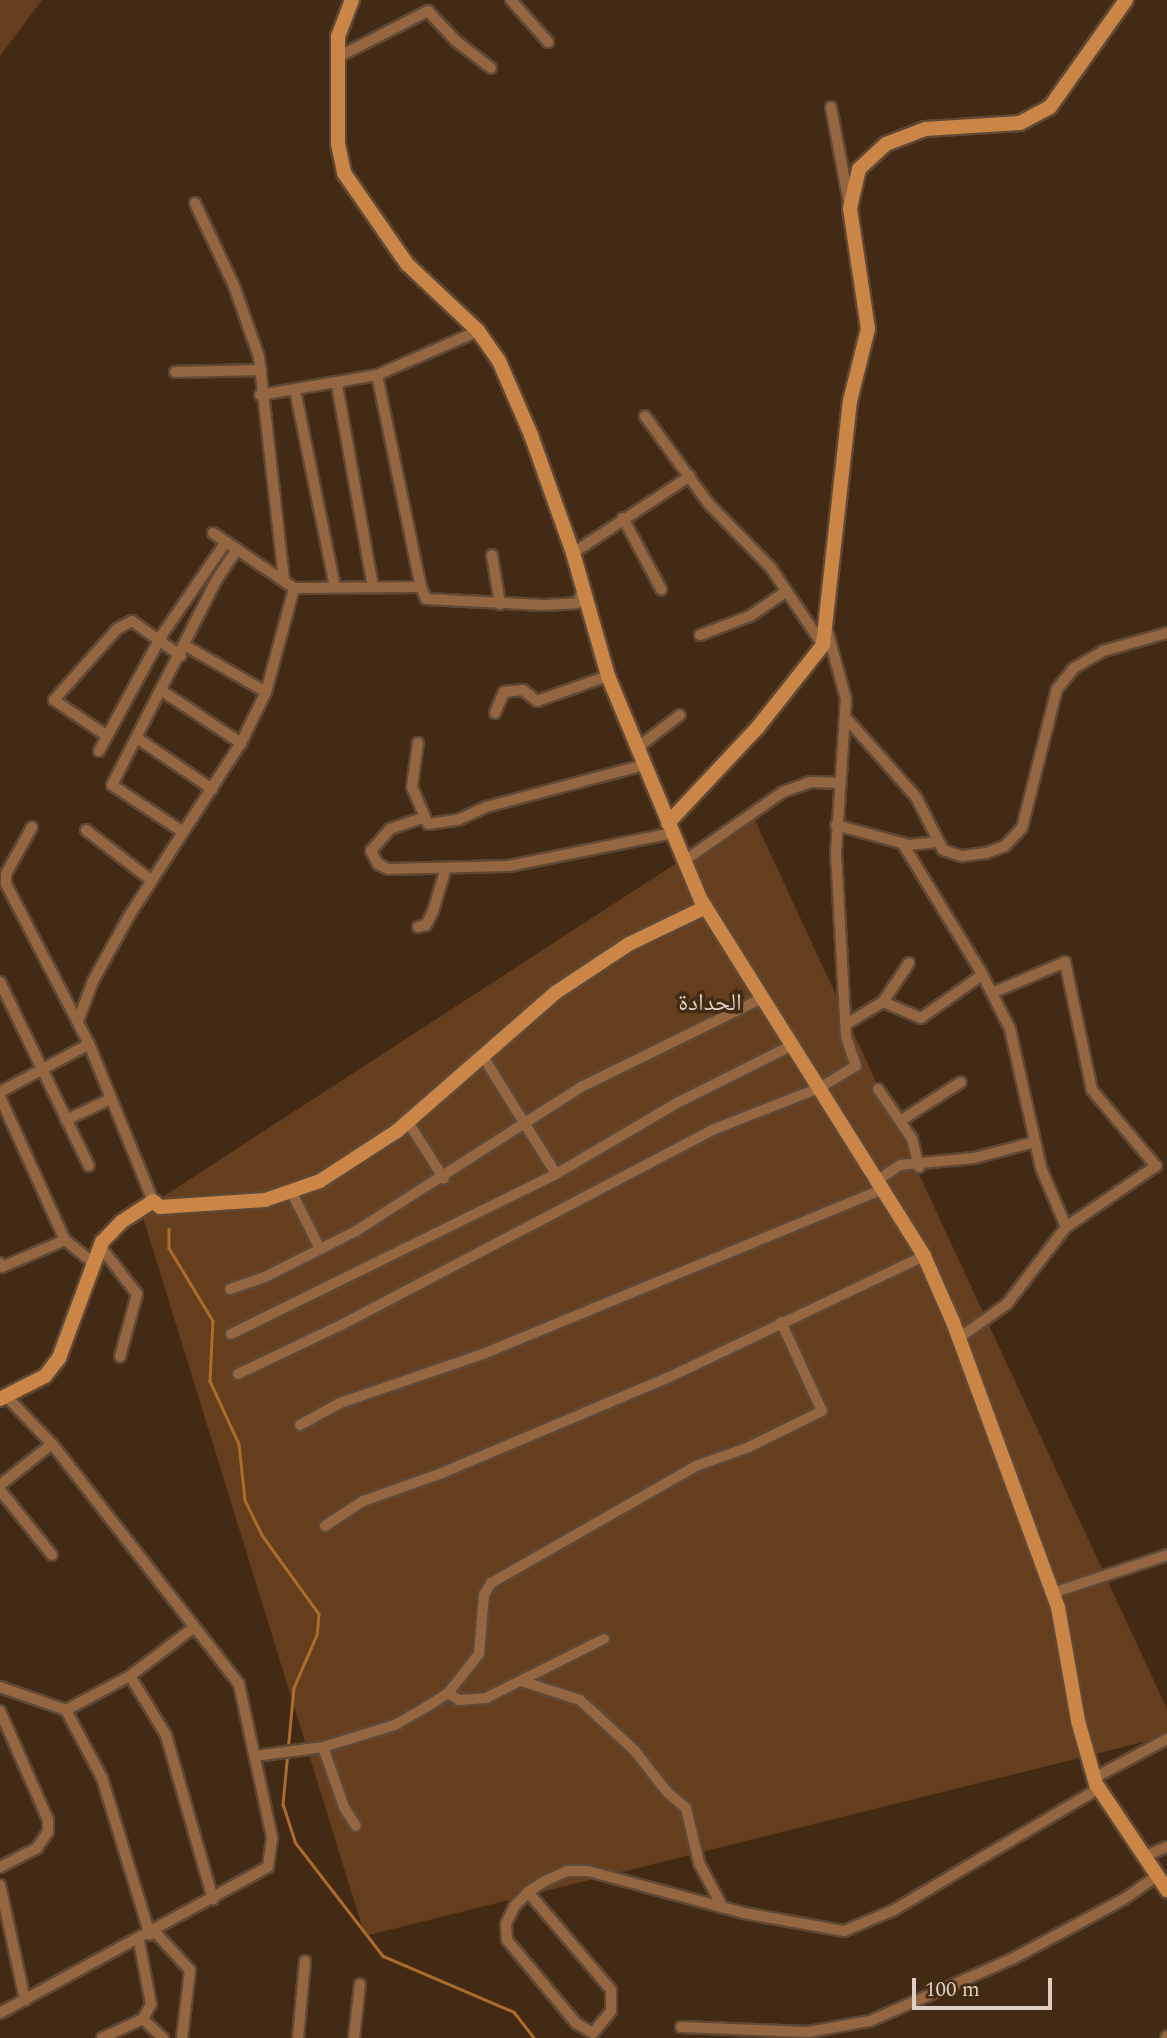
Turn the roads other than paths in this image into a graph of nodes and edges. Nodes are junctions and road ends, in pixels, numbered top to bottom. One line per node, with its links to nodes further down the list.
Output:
1 (352, 0): 5 (main road)
2 (511, 0): 4 (street)
3 (1126, 0): 9 (main road)
4 (548, 42)
5 (338, 57): 6 (street); 10 (main road)
6 (491, 68)
7 (831, 107): 9 (street)
8 (195, 203): 11 (street)
9 (850, 208): 34 (main road)
10 (478, 331): 13 (street); 23 (main road)
11 (261, 370): 12 (street); 16 (street)
12 (175, 372)
13 (377, 375): 14 (street); 28 (street)
14 (337, 384): 15 (street); 27 (street)
15 (295, 390): 16 (street); 26 (street)
16 (260, 395): 25 (street)
17 (645, 416): 18 (street)
18 (690, 476): 19 (street); 31 (street)
19 (623, 518): 23 (street); 30 (street)
20 (213, 533): 21 (street)
21 (226, 542): 22 (street); 37 (street)
22 (237, 549): 25 (street); 39 (street)
23 (573, 553): 32 (main road)
24 (492, 555): 33 (street)
25 (284, 580): 29 (street)
26 (335, 587): 27 (street); 29 (street)
27 (373, 587): 28 (street)
28 (421, 587): 33 (street)
29 (294, 588): 42 (street)
30 (661, 589)
31 (784, 593): 36 (street); 38 (street)
32 (581, 594): 33 (street); 40 (main road)
33 (500, 604)
34 (826, 627): 38 (main road); 45 (street)
35 (1167, 633): 61 (street)
36 (700, 635)
37 (160, 639): 39 (street); 46 (street); 46 (street)
38 (823, 645): 58 (main road)
39 (184, 651): 41 (street); 42 (street)
40 (608, 676): 43 (street); 50 (main road)
41 (163, 691): 47 (street); 48 (street)
42 (266, 692): 48 (street)
43 (495, 713)
44 (680, 715): 50 (street)
45 (847, 719): 53 (street); 61 (street)
46 (107, 736): 51 (street)
47 (137, 738): 54 (street); 60 (street)
48 (241, 743): 54 (street)
49 (418, 743): 55 (street)
50 (637, 748): 52 (main road)
51 (99, 751)
52 (644, 765): 55 (street); 58 (main road)
53 (840, 783): 56 (street); 63 (street)
54 (212, 789): 60 (street)
55 (425, 817): 64 (street)
56 (836, 825): 62 (street); 76 (street)
57 (32, 827): 66 (street)
58 (671, 828): 63 (main road); 64 (street)
59 (86, 830): 65 (street)
60 (183, 832): 65 (street)
61 (937, 842): 62 (street)
62 (903, 844): 70 (street)
63 (684, 861): 67 (main road)
64 (446, 868): 68 (street)
65 (152, 881): 75 (street)
66 (3, 885): 75 (street)
67 (706, 907): 73 (main road); 79 (main road)
68 (418, 928)
69 (909, 964): 74 (street)
70 (982, 975): 72 (street); 74 (street)
71 (0, 982): 80 (street)
72 (992, 993): 90 (street); 98 (street)
73 (764, 998): 78 (main road); 89 (street)
74 (883, 1002): 76 (street)
75 (78, 1021): 77 (street)
76 (848, 1023): 82 (street)
77 (89, 1044): 80 (street); 85 (street)
78 (793, 1045): 82 (main road); 93 (street)
79 (482, 1055): 88 (main road); 89 (street)
80 (42, 1069): 84 (street); 86 (street)
81 (961, 1082): 87 (street)
82 (819, 1088): 95 (main road); 110 (street)
83 (878, 1089): 87 (street)
84 (0, 1094): 99 (street)
85 (110, 1099): 86 (street); 97 (street)
86 (66, 1120): 91 (street)
87 (900, 1121): 92 (street)
88 (408, 1122): 94 (street); 96 (main road)
89 (526, 1123): 93 (street); 94 (street)
90 (1035, 1142): 92 (street); 98 (street)
91 (89, 1166)
92 (919, 1167): 95 (street)
93 (556, 1174): 107 (street)
94 (444, 1178): 101 (street)
95 (878, 1186): 102 (main road); 112 (street)
96 (292, 1193): 97 (main road); 101 (street)
97 (153, 1201): 100 (main road)
98 (1066, 1227): 108 (street)
99 (65, 1240): 103 (street); 104 (street)
100 (100, 1246): 104 (main road); 109 (street)
101 (320, 1249): 105 (street)
102 (924, 1256): 106 (street); 108 (main road)
103 (0, 1263)
104 (93, 1263): 111 (main road)
105 (230, 1289)
106 (781, 1322): 115 (street); 124 (street)
107 (232, 1335)
108 (958, 1338): 118 (main road)
109 (120, 1357)
110 (238, 1374)
111 (2, 1397): 113 (street)
112 (300, 1425)
113 (51, 1444): 114 (street); 119 (street)
114 (0, 1488): 116 (street)
115 (324, 1526)
116 (52, 1555)
117 (1167, 1555): 118 (street)
118 (1053, 1593): 130 (main road)
119 (192, 1629): 121 (street); 129 (street)
120 (604, 1639): 122 (street)
121 (130, 1675): 126 (street); 139 (street)
122 (520, 1681): 124 (street); 140 (street)
123 (0, 1687): 126 (street)
124 (448, 1693): 128 (street)
125 (0, 1710): 134 (street)
126 (66, 1710): 141 (street)
127 (1167, 1739): 130 (street)
128 (323, 1747): 129 (street); 131 (street)
129 (255, 1756): 139 (street)
130 (1096, 1784): 133 (main road); 140 (street)
131 (356, 1826)
132 (1167, 1847): 133 (street)
133 (1143, 1857): 135 (main road)
134 (0, 1867)
135 (1156, 1877): 137 (main road); 148 (street)
136 (0, 1885): 145 (street)
137 (1167, 1890)
138 (528, 1892): 138 (street); 140 (street)
139 (213, 1899): 141 (street)
140 (723, 1908)
141 (152, 1933): 142 (street); 151 (street)
142 (139, 1941): 145 (street); 147 (street)
143 (304, 1961): 152 (street)
144 (360, 1984): 153 (street)
145 (26, 2000): 146 (street)
146 (0, 2013)
147 (143, 2019): 149 (street); 150 (street)
148 (681, 2027)
149 (102, 2038)
150 (163, 2038)
151 (182, 2038)
152 (298, 2038)
153 (354, 2038)

